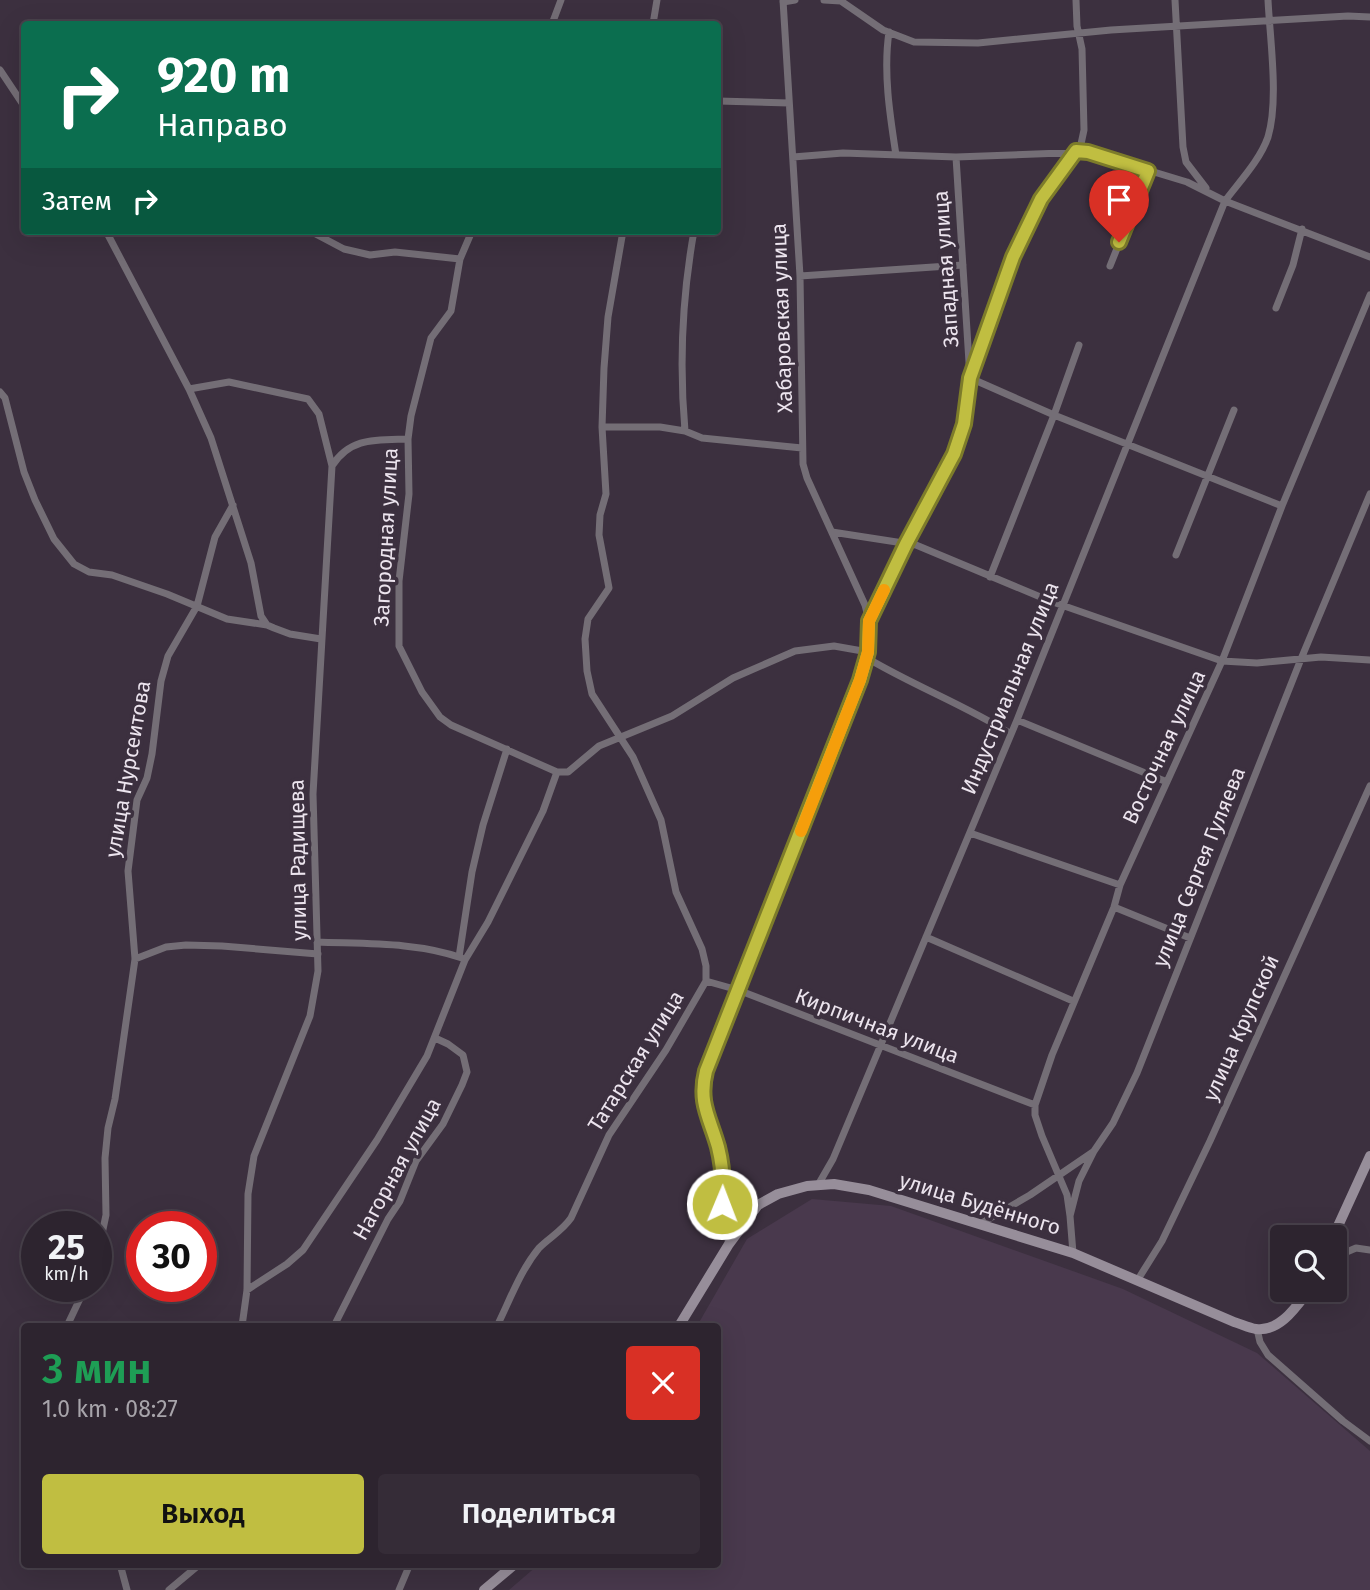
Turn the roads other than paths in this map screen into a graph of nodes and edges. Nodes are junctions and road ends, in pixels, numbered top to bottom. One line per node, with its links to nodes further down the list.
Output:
1 (561, 0): 10 (street)
2 (657, 0): 11 (street)
3 (795, 0): 8 (street)
4 (824, 0): 14 (street)
5 (1076, 0): 15 (street)
6 (1175, 0): 13 (street)
7 (1268, 0): 12 (street, Индустриальная улица)
8 (783, 1): 19 (street, Хабаровская улица)
9 (1370, 17): 12 (street)
10 (553, 21)
11 (654, 21)
12 (1269, 22): 13 (street); 26 (street, Индустриальная улица)
13 (1175, 27): 15 (street); 25 (street)
14 (889, 32): 15 (street); 21 (street)
15 (1079, 34): 20 (street)
16 (0, 70): 18 (street)
17 (721, 101): 19 (street)
18 (21, 102)
19 (789, 103): 22 (street, Хабаровская улица)
20 (1078, 148): 23 (street); 24 (street); 41 (street, Западная улица)
21 (896, 155): 22 (street); 23 (street)
22 (793, 157): 37 (street, Хабаровская улица)
23 (956, 158): 35 (street, Западная улица)
24 (1148, 171): 25 (street); 36 (street)
25 (1209, 191): 26 (street)
26 (1225, 201): 27 (street); 49 (street, Индустриальная улица)
27 (1301, 229): 33 (street); 39 (street)
28 (108, 235): 42 (street)
29 (318, 235): 34 (street)
30 (470, 235): 34 (street, Загородная улица)
31 (622, 235): 46 (street, Татарская улица)
32 (693, 235): 47 (street)
33 (1370, 257)
34 (460, 259): 48 (street, Загородная улица)
35 (963, 265): 37 (street); 41 (street, Западная улица)
36 (1110, 266)
37 (800, 276): 50 (street, Хабаровская улица)
38 (1370, 295): 55 (street, Восточная улица)
39 (1276, 308)
40 (1079, 345): 45 (street)
41 (970, 378): 45 (street); 57 (street, Западная улица)
42 (189, 389): 51 (street, улица Радищева); 54 (street)
43 (0, 393): 61 (street)
44 (1234, 410): 52 (street)
45 (1054, 415): 49 (street); 59 (street)
46 (601, 427): 47 (street); 71 (street, Татарская улица)
47 (685, 431): 50 (street)
48 (408, 439): 51 (street); 72 (street, Загородная улица)
49 (1128, 444): 52 (street); 60 (street, Индустриальная улица)
50 (802, 448): 56 (street, Хабаровская улица)
51 (332, 466): 64 (street, улица Радищева)
52 (1208, 476): 55 (street); 58 (street)
53 (1370, 494): 66 (street, улица Сергея Гуляева)
54 (233, 505): 61 (street, улица Нурсеитова); 63 (street)
55 (1282, 506): 68 (street, Восточная улица)
56 (832, 532): 57 (street); 62 (street, Хабаровская улица)
57 (906, 544): 59 (street); 62 (street, Западная улица)
58 (1176, 555)
59 (990, 577): 60 (street)
60 (1063, 605): 68 (street); 69 (street, Индустриальная улица)
61 (197, 606): 63 (street); 84 (street, улица Нурсеитова)
62 (869, 621): 65 (street, Западная улица)
63 (267, 625): 64 (street)
64 (321, 639): 81 (street, улица Радищева)
65 (867, 655): 70 (street); 71 (street); 86 (street, Западная улица)
66 (1301, 659): 67 (street); 68 (street); 80 (street, улица Сергея Гуляева)
67 (1370, 660)
68 (1223, 661): 74 (street, Восточная улица)
69 (1017, 720): 70 (street, Индустриальная улица); 74 (street)
70 (1011, 734): 76 (street, Индустриальная улица)
71 (620, 737): 73 (street); 85 (street, Татарская улица)
72 (507, 749): 73 (street, Загородная улица); 83 (street)
73 (557, 772): 83 (street, Нагорная улица)
74 (1167, 782): 77 (street, Восточная улица)
75 (1370, 786): 103 (street, улица Крупской)
76 (970, 833): 77 (street); 79 (street, Индустриальная улица)
77 (1120, 885): 78 (street, Восточная улица)
78 (1114, 908): 80 (street); 87 (street, Восточная улица)
79 (926, 937): 87 (street); 89 (street, Индустриальная улица)
80 (1190, 938): 91 (street, улица Сергея Гуляева)
81 (317, 942): 82 (street, улица Радищева); 83 (street)
82 (318, 954): 84 (street); 104 (street, улица Радищева)
83 (462, 958): 88 (street, Нагорная улица)
84 (135, 959): 95 (street, улица Нурсеитова)
85 (706, 981): 86 (street, Кирпичная улица); 110 (street, Татарская улица)
86 (738, 990): 89 (street, Кирпичная улица); 99 (street, Западная улица)
87 (1073, 1001): 90 (street, Восточная улица)
88 (435, 1038): 104 (street, Нагорная улица); 109 (street, Нагорная улица)
89 (879, 1046): 90 (street, Кирпичная улица); 94 (street, Индустриальная улица)
90 (1035, 1105): 93 (street)
91 (1094, 1151): 93 (street); 96 (street, улица Сергея Гуляева)
92 (1370, 1156): 98 (street)
93 (1060, 1173): 96 (street); 97 (street)
94 (818, 1185): 97 (street, улица Будённого); 99 (street, улица Будённого)
95 (106, 1211)
96 (1070, 1216): 102 (street, улица Сергея Гуляева)
97 (980, 1224): 102 (street, улица Будённого)
98 (1338, 1225)
99 (729, 1244): 111 (street, улица Будённого)
100 (1370, 1250): 101 (street)
101 (1347, 1252)
102 (1073, 1253): 103 (street, улица Будённого)
103 (1137, 1281): 112 (street, улица Будённого)
104 (247, 1290): 108 (street, улица Радищева)
105 (78, 1302): 107 (street)
106 (1299, 1302): 112 (street)
107 (68, 1323)
108 (242, 1323)
109 (336, 1323)
110 (498, 1323)
111 (682, 1323)
112 (1257, 1329): 113 (street)
113 (1370, 1441)
114 (121, 1568): 118 (street)
115 (195, 1568): 119 (street)
116 (408, 1568): 120 (street)
117 (510, 1568): 121 (street)
118 (127, 1590)
119 (169, 1590)
120 (399, 1590)
121 (484, 1590)

